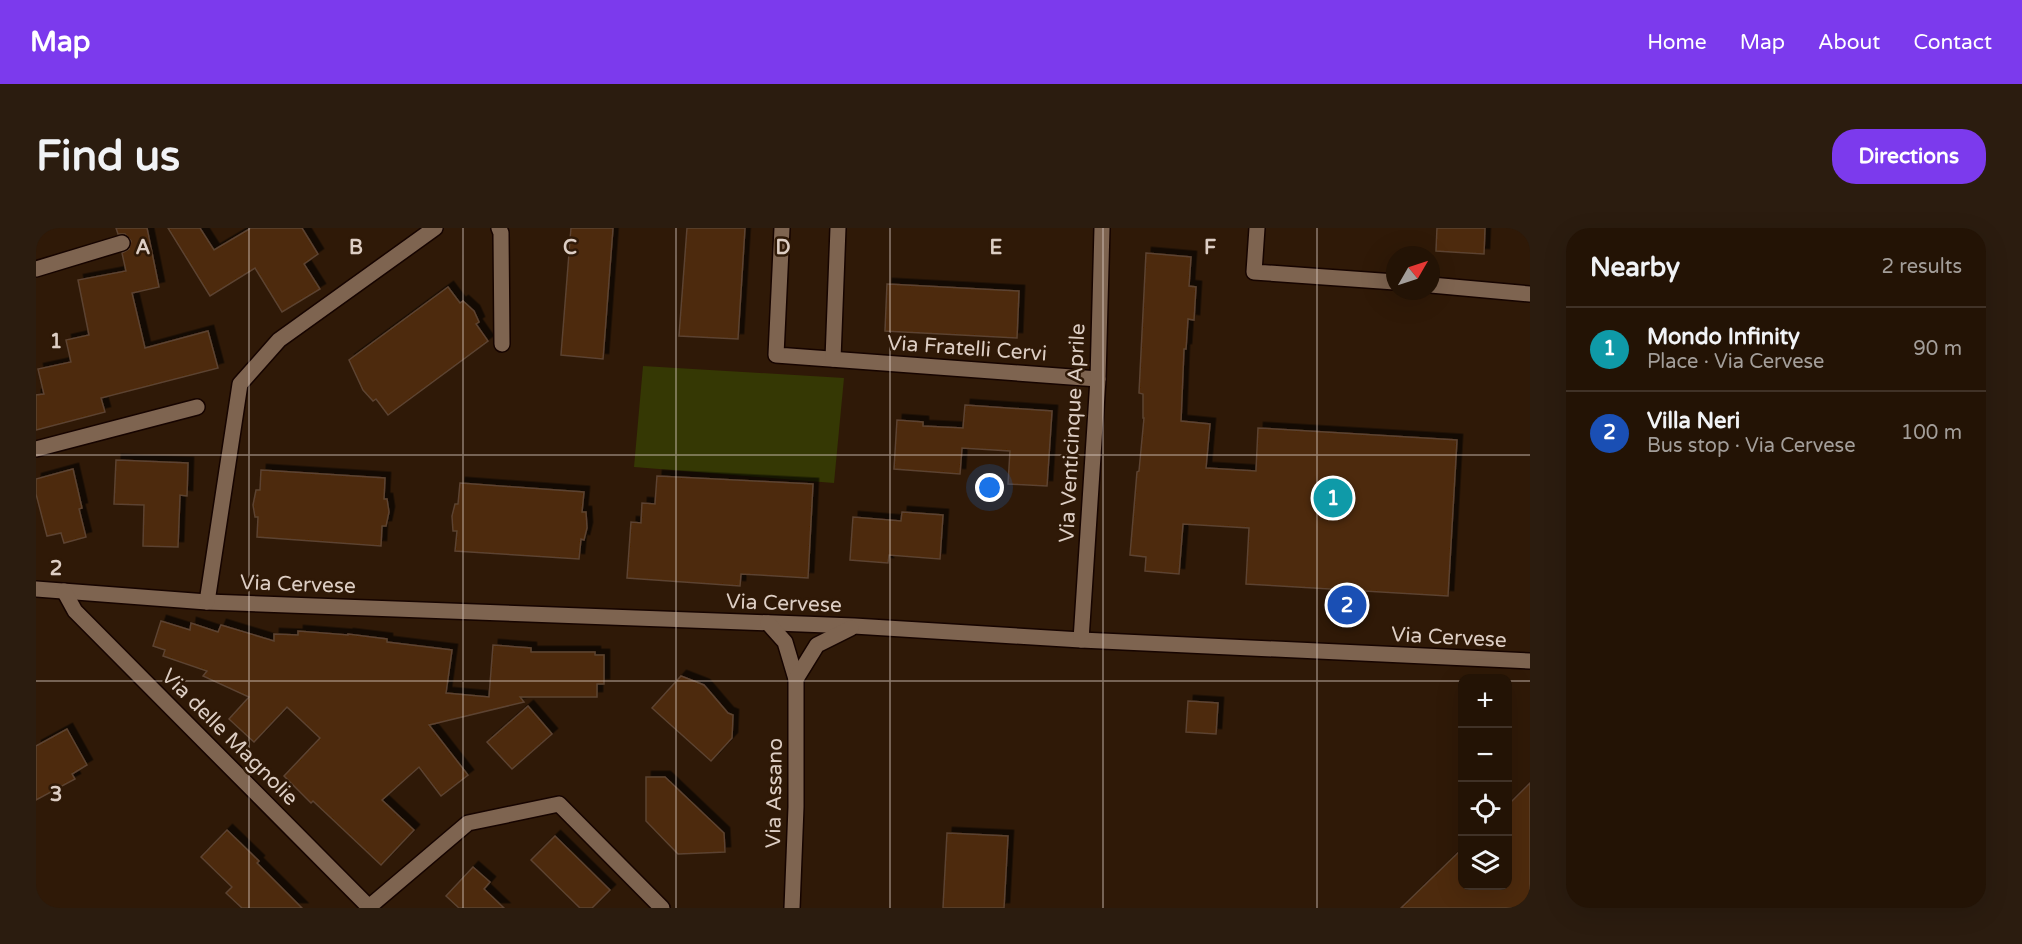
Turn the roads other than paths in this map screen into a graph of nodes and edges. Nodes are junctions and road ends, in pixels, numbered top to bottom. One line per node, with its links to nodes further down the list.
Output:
1 (435, 228): 19 (street)
2 (499, 228): 12 (street)
3 (782, 228): 13 (street, Via Fratelli Cervi)
4 (838, 228): 13 (street)
5 (1102, 228): 14 (street, Via Venticinque Aprile)
6 (1257, 228): 9 (street)
7 (122, 243): 8 (street)
8 (36, 269)
9 (1386, 281)
10 (1440, 286): 11 (street)
11 (1530, 294)
12 (502, 344)
13 (833, 359): 14 (street, Via Fratelli Cervi)
14 (1098, 379): 22 (street, Via Venticinque Aprile)
15 (197, 407): 16 (street)
16 (36, 449)
17 (36, 590): 18 (street, Via Cervese)
18 (64, 591): 19 (street, Via Cervese); 25 (street, Via delle Magnolie)
19 (207, 602): 20 (street, Via Cervese)
20 (768, 623): 21 (street, Via Cervese); 24 (street, Via Assano)
21 (854, 626): 22 (street, Via Cervese); 24 (street)
22 (1081, 640): 23 (street, Via Cervese)
23 (1530, 661)
24 (796, 680): 27 (street, Via Assano)
25 (370, 908): 26 (street)
26 (662, 908)
27 (792, 908)

